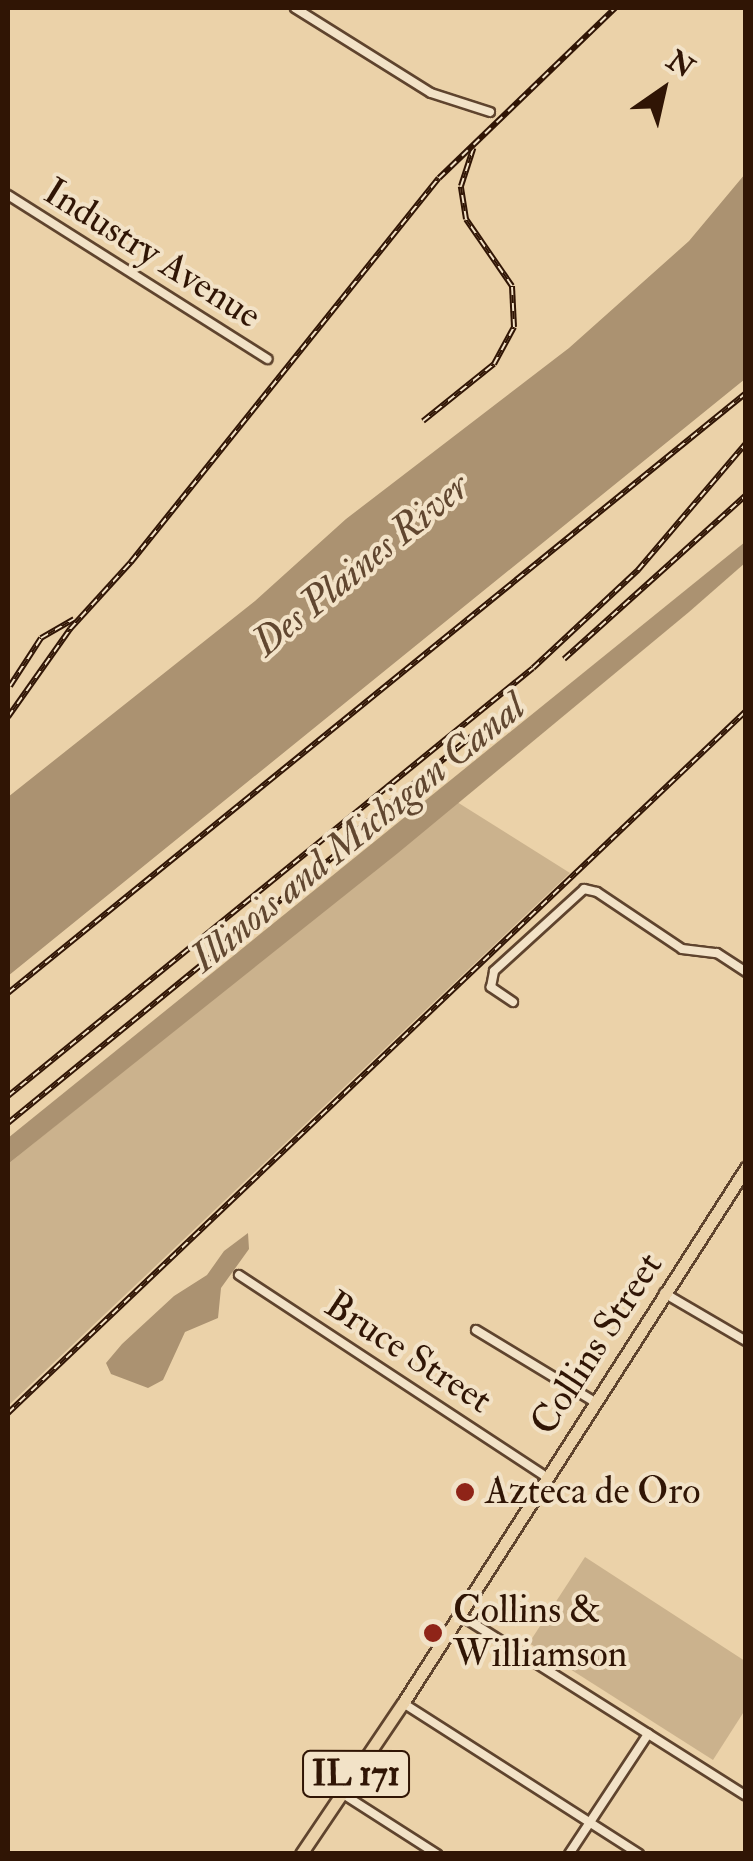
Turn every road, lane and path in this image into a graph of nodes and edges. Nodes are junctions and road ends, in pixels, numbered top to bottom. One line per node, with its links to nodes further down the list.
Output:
1 (295, 8): 2 (street)
2 (490, 112)
3 (8, 195): 4 (street, Industry Avenue)
4 (267, 360)
5 (746, 972): 6 (street)
6 (513, 1002)
7 (746, 1168): 9 (main road, Collins Street / IL 171)
8 (239, 1275): 13 (street, Bruce Street)
9 (664, 1293): 11 (street); 12 (main road, Collins Street / IL 171)
10 (476, 1330): 12 (street)
11 (746, 1342)
12 (595, 1402): 13 (main road, Collins Street / IL 171)
13 (548, 1477): 14 (main road, Collins Street / IL 171)
14 (460, 1614): 15 (main road, Collins Street / IL 171); 16 (street)
15 (403, 1703): 17 (main road, Collins Street / IL 171); 19 (street)
16 (648, 1734): 18 (street); 19 (street)
17 (343, 1794): 20 (main road, Collins Street / IL 171); 21 (street)
18 (746, 1796)
19 (589, 1822): 22 (street); 23 (street)
20 (301, 1854)
21 (438, 1854)
22 (569, 1854)
23 (638, 1854)

